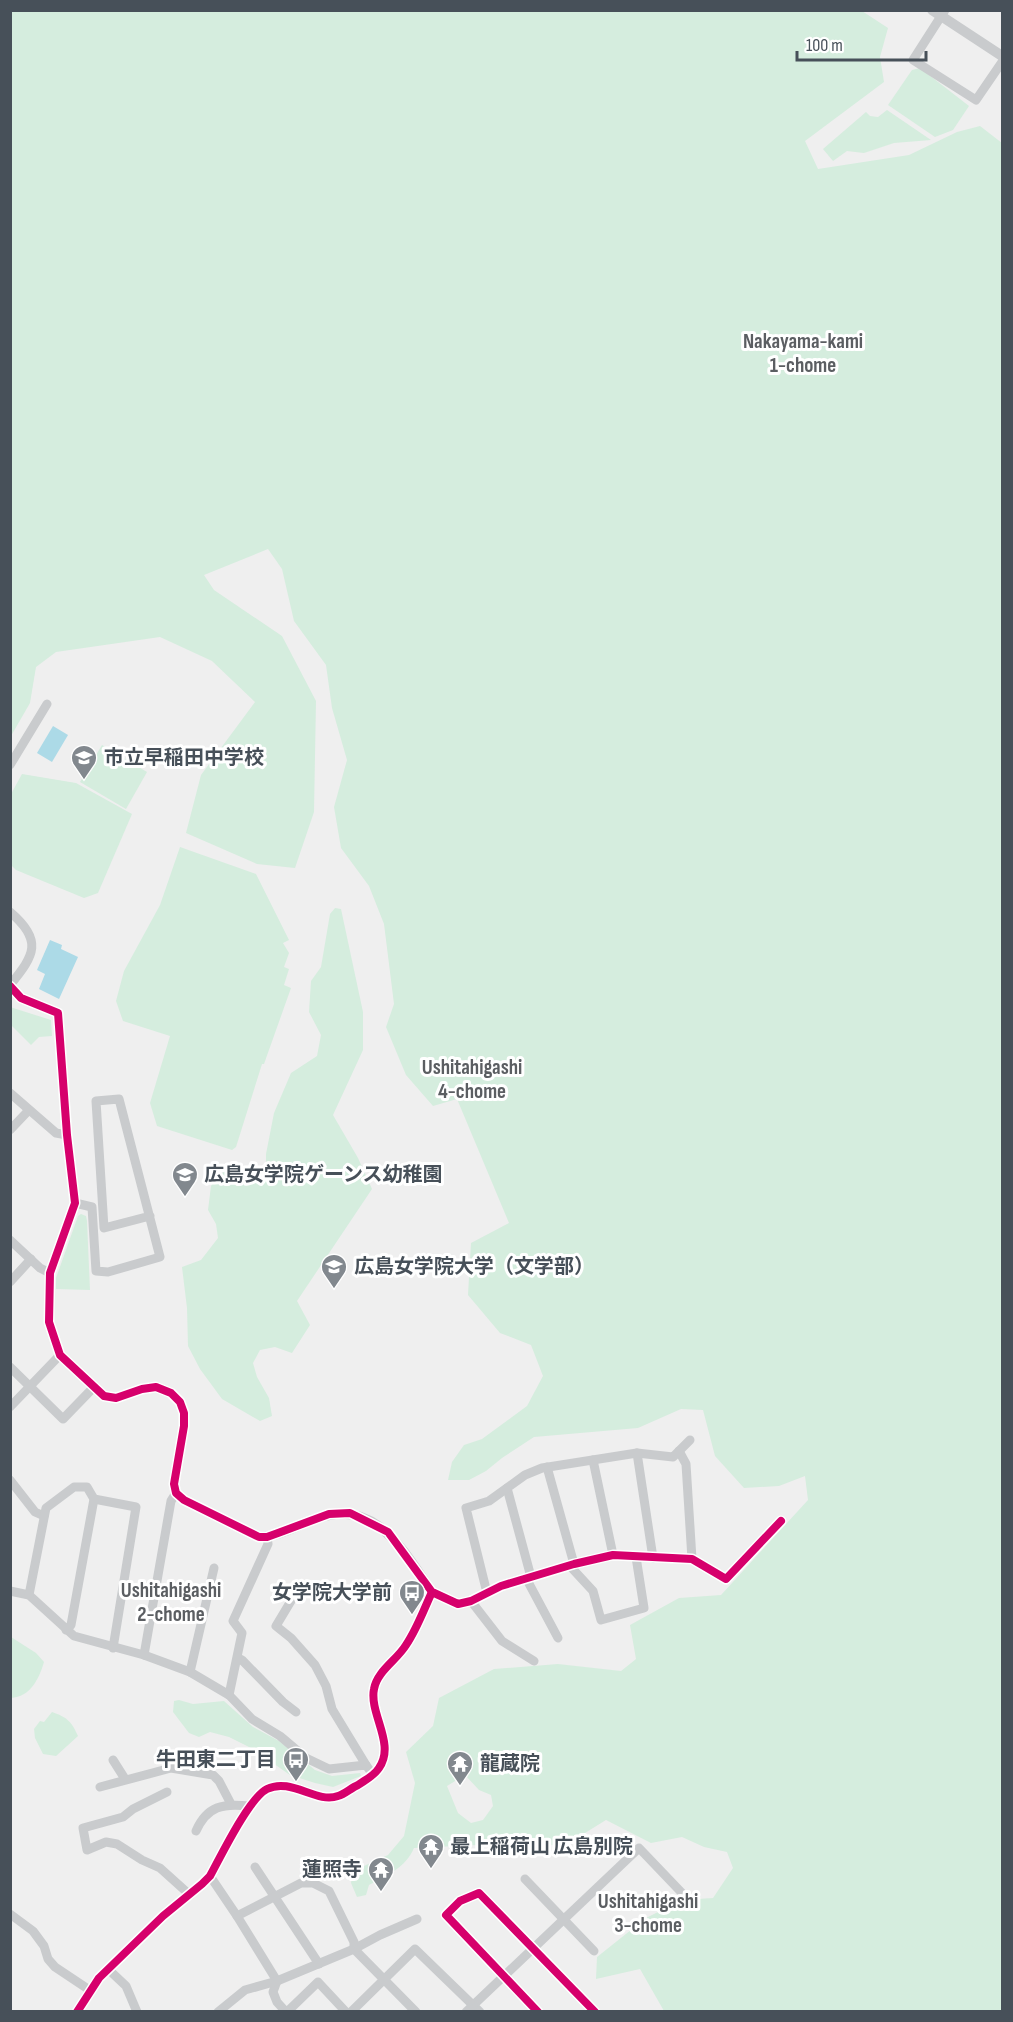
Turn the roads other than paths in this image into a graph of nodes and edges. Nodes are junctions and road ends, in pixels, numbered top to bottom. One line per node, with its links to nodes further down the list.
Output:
1 (939, 12): 2 (street); 3 (street)
2 (1002, 56)
3 (1002, 62)
4 (47, 704): 5 (street)
5 (10, 765)
6 (10, 912): 7 (street)
7 (10, 986): 11 (street)
8 (10, 1093): 9 (street)
9 (29, 1110): 10 (street); 11 (street)
10 (10, 1130)
11 (67, 1135): 12 (street)
12 (75, 1203): 13 (street); 16 (street)
13 (150, 1216): 13 (street)
14 (10, 1240): 15 (street)
15 (31, 1259): 16 (street); 17 (street)
16 (50, 1273): 18 (street)
17 (10, 1282)
18 (60, 1355): 20 (street); 21 (street)
19 (10, 1368): 20 (street)
20 (30, 1387): 21 (street); 22 (street)
21 (93, 1388): 30 (street)
22 (10, 1407)
23 (690, 1440): 24 (street)
24 (679, 1451): 25 (street); 38 (street)
25 (637, 1453): 26 (street); 37 (street)
26 (593, 1460): 27 (street); 35 (street)
27 (547, 1467): 29 (street); 39 (street)
28 (10, 1480): 32 (street)
29 (507, 1488): 41 (street); 44 (street)
30 (176, 1493): 34 (street); 51 (street)
31 (94, 1499): 32 (street); 48 (street); 50 (street)
32 (44, 1516): 45 (street)
33 (781, 1521): 38 (street)
34 (267, 1537): 43 (street); 52 (street)
35 (614, 1555): 36 (street); 39 (street)
36 (636, 1557): 37 (street); 39 (street)
37 (653, 1558): 38 (street)
38 (692, 1558)
39 (571, 1565): 41 (street)
40 (214, 1568): 54 (street)
41 (529, 1577): 44 (street); 49 (street)
42 (10, 1591): 45 (street)
43 (432, 1592): 47 (street); 59 (street)
44 (487, 1593): 47 (street)
45 (29, 1594): 48 (street)
46 (294, 1596): 58 (street)
47 (471, 1601): 53 (street)
48 (66, 1630): 50 (street)
49 (558, 1638)
50 (113, 1648): 51 (street)
51 (144, 1655): 54 (street)
52 (237, 1658): 55 (street); 56 (street)
53 (534, 1661)
54 (190, 1672): 55 (street)
55 (229, 1695): 58 (street)
56 (296, 1712)
57 (113, 1760): 60 (street)
58 (366, 1765): 59 (street)
59 (373, 1775): 64 (street)
60 (125, 1779): 61 (street); 63 (street)
61 (100, 1786)
62 (167, 1792): 70 (street)
63 (231, 1804): 64 (street); 65 (street)
64 (249, 1806): 67 (street)
65 (196, 1831)
66 (255, 1867): 71 (street)
67 (210, 1876): 70 (street); 73 (street)
68 (525, 1879): 75 (street)
69 (682, 1893): 75 (street)
70 (190, 1895): 80 (street)
71 (275, 1896): 73 (street); 77 (street); 79 (street)
72 (10, 1914): 84 (street)
73 (237, 1916): 83 (street)
74 (417, 1920): 77 (street)
75 (562, 1920): 76 (street); 78 (street)
76 (533, 1948): 81 (street); 81 (street); 86 (street)
77 (354, 1949): 79 (street); 82 (street)
78 (594, 1951)
79 (319, 1964): 83 (street)
80 (108, 1969): 84 (street); 88 (street)
81 (504, 1975): 85 (street); 93 (street)
82 (384, 1979): 85 (street); 91 (street); 92 (street)
83 (277, 1981): 89 (street); 90 (street)
84 (91, 1991): 87 (street)
85 (473, 2009)
86 (588, 2009)
87 (77, 2012)
88 (137, 2012)
89 (218, 2012)
90 (286, 2012): 91 (street)
91 (348, 2012)
92 (416, 2012)
93 (538, 2012)

